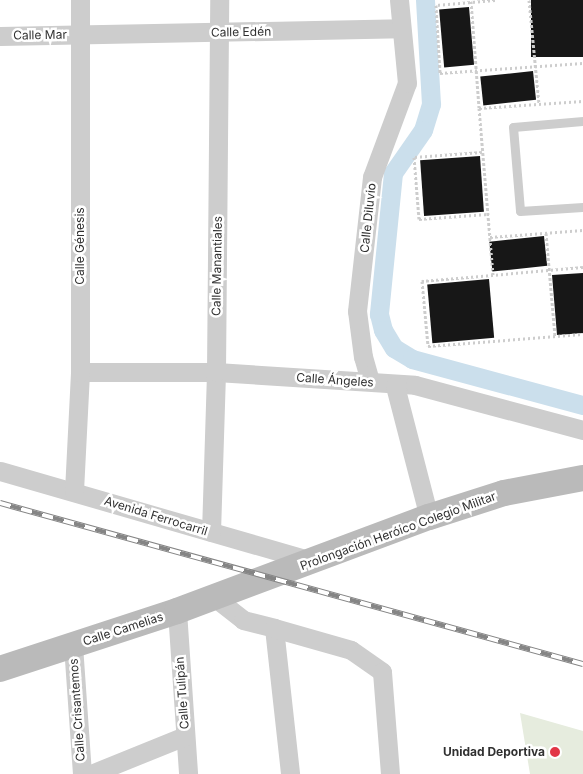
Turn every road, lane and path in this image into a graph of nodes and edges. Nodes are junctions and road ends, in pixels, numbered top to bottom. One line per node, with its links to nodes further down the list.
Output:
1 (80, 0): 9 (street, Calle Génesis)
2 (219, 0): 8 (street, Calle Manantiales)
3 (399, 0): 7 (street, Calle Diluvio)
4 (471, 0): 13 (path)
5 (495, 0): 13 (path)
6 (529, 0): 12 (path)
7 (401, 28): 8 (street, Calle Edén); 30 (street, Calle Diluvio)
8 (220, 33): 9 (street, Calle Edén); 29 (street, Calle Manantiales)
9 (80, 34): 10 (street, Calle Mar); 28 (street, Calle Génesis)
10 (0, 36)
11 (583, 63): 12 (path)
12 (535, 66): 13 (path); 15 (path)
13 (476, 71): 16 (path)
14 (583, 101): 15 (path)
15 (539, 104): 16 (path)
16 (479, 108): 18 (path)
17 (583, 122): 19 (lane)
18 (482, 152): 20 (path); 20 (path)
19 (583, 207)
20 (488, 214): 23 (path)
21 (583, 230): 22 (path)
22 (546, 233): 23 (path); 27 (path)
23 (490, 237): 25 (path)
24 (583, 267): 25 (path)
25 (493, 275): 27 (path)
26 (583, 334): 27 (path)
27 (555, 336)
28 (80, 372): 29 (street, Calle Ángeles); 35 (street, Calle Génesis)
29 (216, 372): 30 (street, Calle Ángeles); 37 (street, Calle Manantiales)
30 (370, 381): 31 (street, Calle Ángeles)
31 (395, 386): 32 (street, Calle Ángeles); 36 (street)
32 (583, 430)
33 (0, 471): 35 (street, Avenida Ferrocarril)
34 (583, 478): 36 (street, Prolongación Heróico Colegio Militar)
35 (74, 491): 37 (street, Avenida Ferrocarril)
36 (429, 517): 38 (street, Prolongación Heróico Colegio Militar)
37 (211, 532): 38 (street, Avenida Ferrocarril)
38 (312, 561): 39 (street, Prolongación Heróico Colegio Militar)
39 (245, 586): 40 (street, Calle Camelias)
40 (214, 597): 41 (street, Calle Camelias); 42 (street)
41 (177, 611): 43 (street, Calle Camelias); 45 (street, Calle Tulipán)
42 (274, 628): 49 (street); 50 (street)
43 (72, 645): 44 (street, Calle Camelias); 46 (street, Calle Crisantemos)
44 (0, 668)
45 (185, 736): 47 (street); 48 (street, Calle Tulipán)
46 (82, 774)
47 (91, 774)
48 (188, 774)
49 (290, 774)
50 (390, 774)

